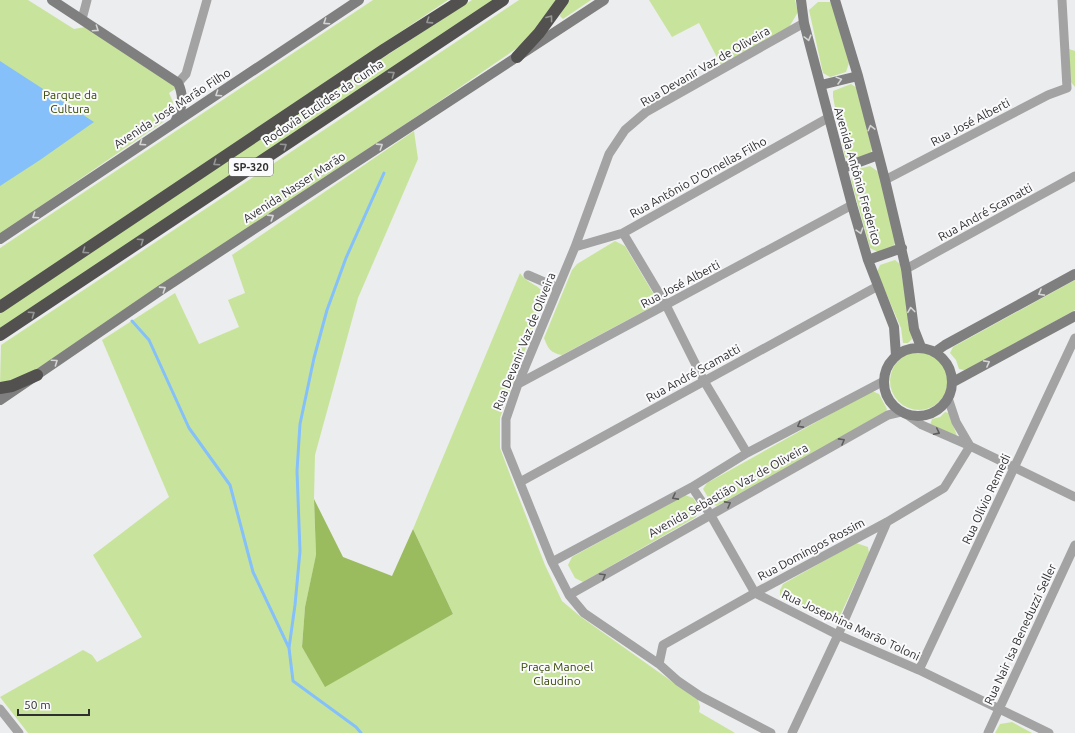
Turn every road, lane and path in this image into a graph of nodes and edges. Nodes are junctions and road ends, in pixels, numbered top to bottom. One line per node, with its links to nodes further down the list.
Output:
1 (52, 0): 12 (street)
2 (87, 0): 12 (street)
3 (207, 0): 16 (street)
4 (359, 0): 20 (street, Avenida José Marão Filho, one-way to 20)
5 (462, 0): 37 (highway, Rodovia Euclides da Cunha / SP-320, one-way to 37)
6 (503, 0): 39 (highway, Rodovia Euclides da Cunha / SP-320, one-way to 6)
7 (563, 0): 14 (highway, one-way to 7)
8 (604, 0): 14 (street, Avenida Nasser Marão)
9 (802, 0): 13 (street, Avenida Antônio Frederico)
10 (835, 0): 15 (street, Avenida Antônio Frederico)
11 (1062, 0): 18 (street)
12 (82, 19): 16 (street, one-way to 16)
13 (804, 24): 17 (street, Avenida Antônio Frederico, one-way to 17); 28 (street, Rua Devanir Vaz de Oliveira)
14 (517, 57): 44 (street, Avenida Nasser Marão, one-way to 14)
15 (858, 76): 17 (street, one-way to 15); 21 (street, Avenida Antônio Frederico, one-way to 15)
16 (178, 83): 20 (street)
17 (821, 86): 19 (street, Avenida Antônio Frederico)
18 (1071, 89): 24 (street, Rua José Alberti)
19 (828, 118): 22 (street, Avenida Antônio Frederico); 26 (street, Rua Antônio D'Ornellas Filho)
20 (175, 122): 27 (street, Avenida José Marão Filho, one-way to 27)
21 (878, 155): 22 (street); 24 (street, Avenida Antônio Frederico)
22 (843, 168): 25 (street, Avenida Antônio Frederico)
23 (1075, 176): 31 (street, Rua André Scamatti)
24 (885, 180): 29 (street, Avenida Antônio Frederico)
25 (852, 205): 30 (street, Avenida Antônio Frederico, one-way to 30); 36 (street, Rua José Alberti)
26 (623, 232): 28 (street, Rua Antônio D'Ornellas Filho); 36 (street)
27 (0, 239)
28 (575, 247): 35 (street, Rua Devanir Vaz de Oliveira)
29 (902, 248): 30 (street); 31 (street, Avenida Antônio Frederico)
30 (868, 260): 34 (street, Avenida Antônio Frederico)
31 (906, 269): 41 (street, Avenida Antônio Frederico, one-way to 31)
32 (1075, 274): 42 (street, one-way to 42)
33 (528, 275): 35 (street)
34 (878, 286): 43 (street, Avenida Antônio Frederico); 45 (street, Rua André Scamatti)
35 (558, 288): 48 (street, Rua Devanir Vaz de Oliveira)
36 (666, 305): 45 (street); 48 (street, Rua José Alberti)
37 (0, 307)
38 (1075, 316): 47 (street, one-way to 38)
39 (0, 335)
40 (1075, 338): 55 (street, Rua Olívio Remedi)
41 (921, 347): 42 (street); 43 (street)
42 (935, 352): 47 (street)
43 (896, 356): 46 (street)
44 (37, 375): 49 (highway); 51 (street, Avenida Nasser Marão)
45 (704, 381): 54 (street); 56 (street, Rua André Scamatti)
46 (884, 381): 52 (street); 54 (street, Avenida Sebastião Vaz de Oliveira, one-way to 54)
47 (953, 382): 50 (street)
48 (518, 384): 56 (street, Rua Devanir Vaz de Oliveira)
49 (0, 388)
50 (948, 398): 52 (street); 53 (street)
51 (0, 400)
52 (904, 413): 53 (street, one-way to 53); 59 (street, Avenida Sebastião Vaz de Oliveira, one-way to 52)
53 (970, 446): 55 (street); 60 (street, Rua Domingos Rossim)
54 (747, 453): 57 (street, Avenida Sebastião Vaz de Oliveira)
55 (1014, 467): 58 (street); 67 (street, Rua Olívio Remedi)
56 (520, 482): 62 (street, Rua Devanir Vaz de Oliveira)
57 (692, 487): 59 (street); 62 (street, Avenida Sebastião Vaz de Oliveira, one-way to 62)
58 (1075, 496)
59 (710, 514): 63 (street); 64 (street, Avenida Sebastião Vaz de Oliveira, one-way to 59)
60 (887, 522): 63 (street, Rua Domingos Rossim); 65 (street)
61 (1075, 545): 69 (street, Rua Nair Isa Beneduzzi Seller)
62 (552, 562): 64 (street, Rua Devanir Vaz de Oliveira)
63 (755, 593): 65 (street, Rua Josephina Marão Toloni); 66 (street, Rua Domingos Rossim)
64 (569, 595): 66 (street, Rua Devanir Vaz de Oliveira)
65 (838, 635): 67 (street, Rua Josephina Marão Toloni); 72 (street)
66 (659, 664): 71 (street, Rua Devanir Vaz de Oliveira)
67 (919, 670): 69 (street, Rua Josephina Marão Toloni)
68 (0, 709): 70 (street)
69 (998, 710): 73 (street, Rua Nair Isa Beneduzzi Seller); 74 (street, Rua Josephina Marão Toloni)
70 (19, 733)
71 (771, 733)
72 (792, 733)
73 (988, 733)
74 (1049, 733)

